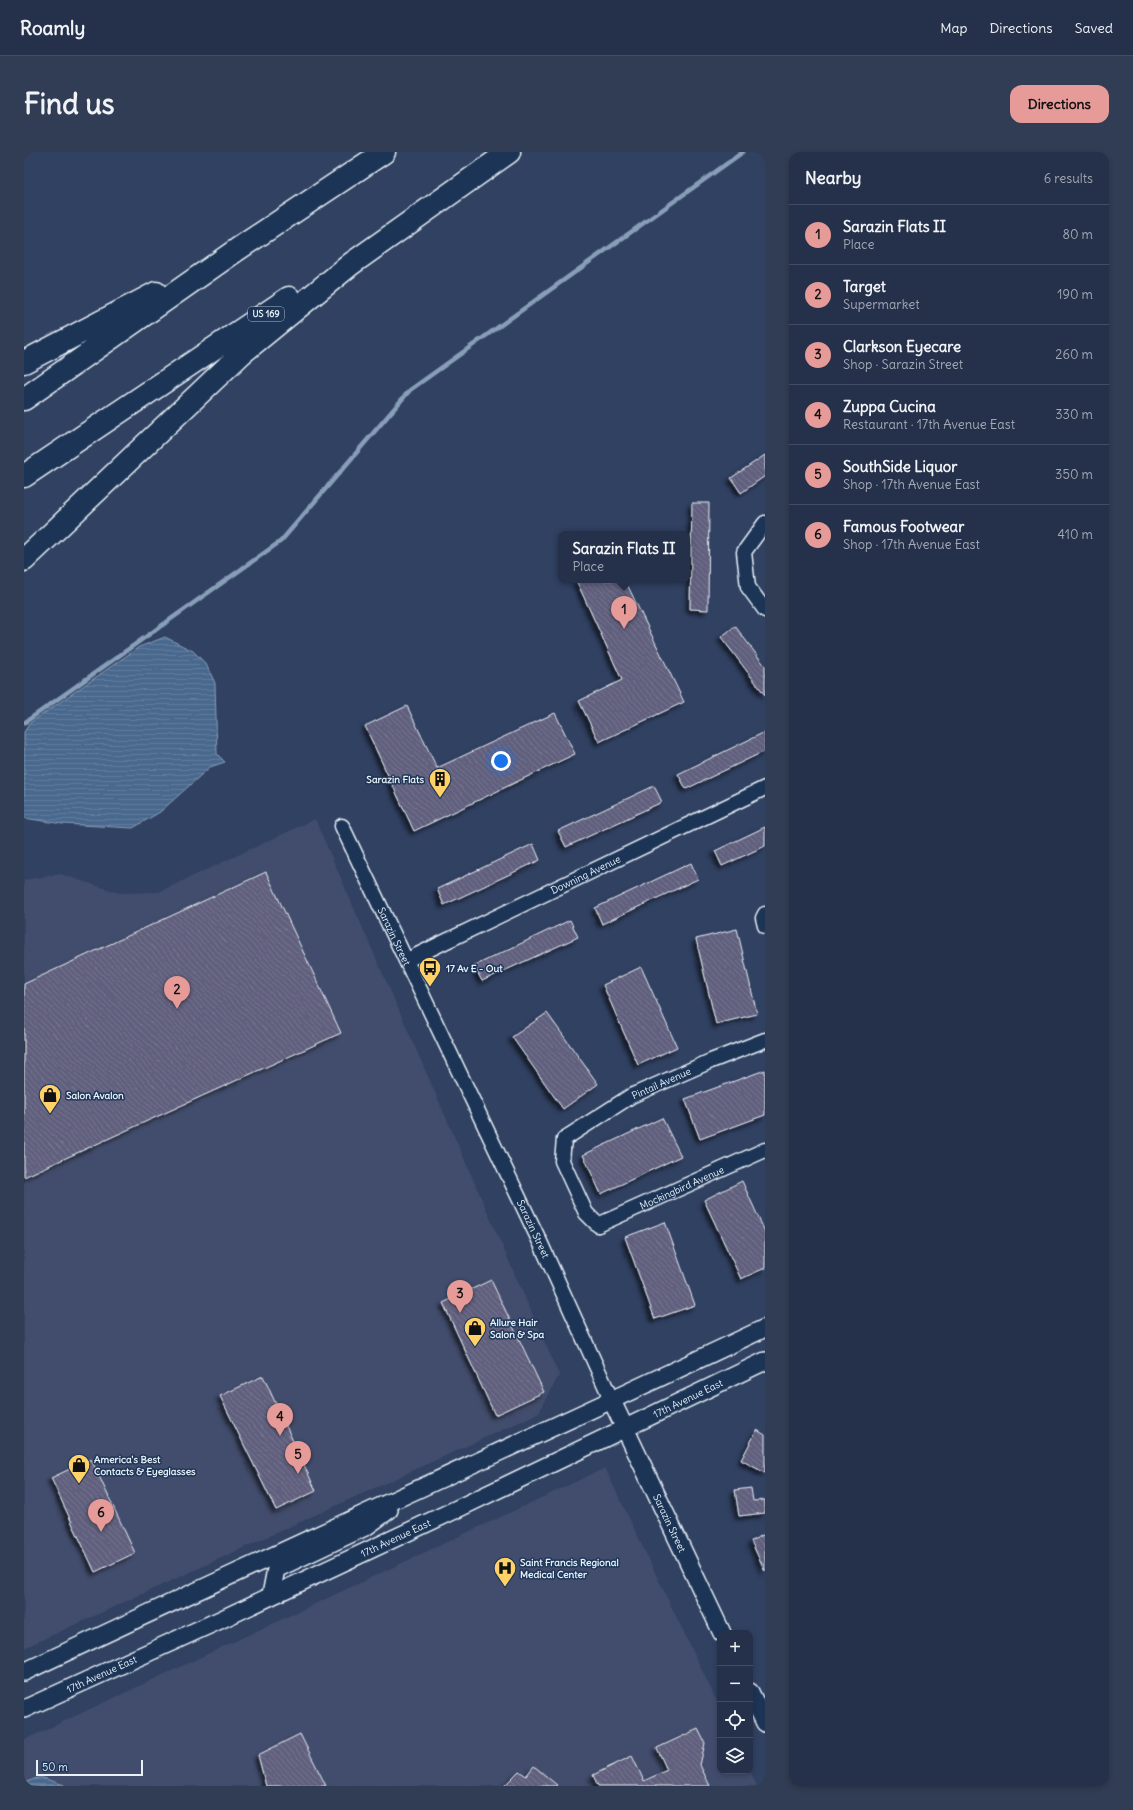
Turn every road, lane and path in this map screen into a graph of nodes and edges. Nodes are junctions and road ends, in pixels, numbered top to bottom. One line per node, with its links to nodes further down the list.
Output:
1 (384, 152): 3 (highway)
2 (508, 152): 6 (highway, US 169); 8 (highway)
3 (238, 249): 4 (highway); 5 (highway)
4 (24, 362)
5 (24, 399)
6 (24, 476)
7 (765, 523): 9 (street)
8 (24, 560)
9 (765, 610)
10 (765, 788): 14 (street, Downing Avenue)
11 (342, 826): 14 (street, Sarazin Street)
12 (765, 914): 13 (street)
13 (765, 926)
14 (406, 960): 20 (street, Sarazin Street)
15 (765, 1040): 17 (street, Pintail Avenue)
16 (765, 1150): 17 (street, Mockingbird Avenue)
17 (598, 1225)
18 (765, 1328): 20 (street)
19 (765, 1361): 21 (street, 17th Avenue East)
20 (612, 1401): 21 (street, Sarazin Street); 22 (street)
21 (624, 1428): 23 (street, 17th Avenue East); 24 (street, Sarazin Street)
22 (418, 1489): 23 (street); 25 (street)
23 (271, 1595): 27 (street, 17th Avenue East)
24 (721, 1630)
25 (24, 1672)
26 (753, 1697): 28 (street)
27 (24, 1709)
28 (763, 1714)

